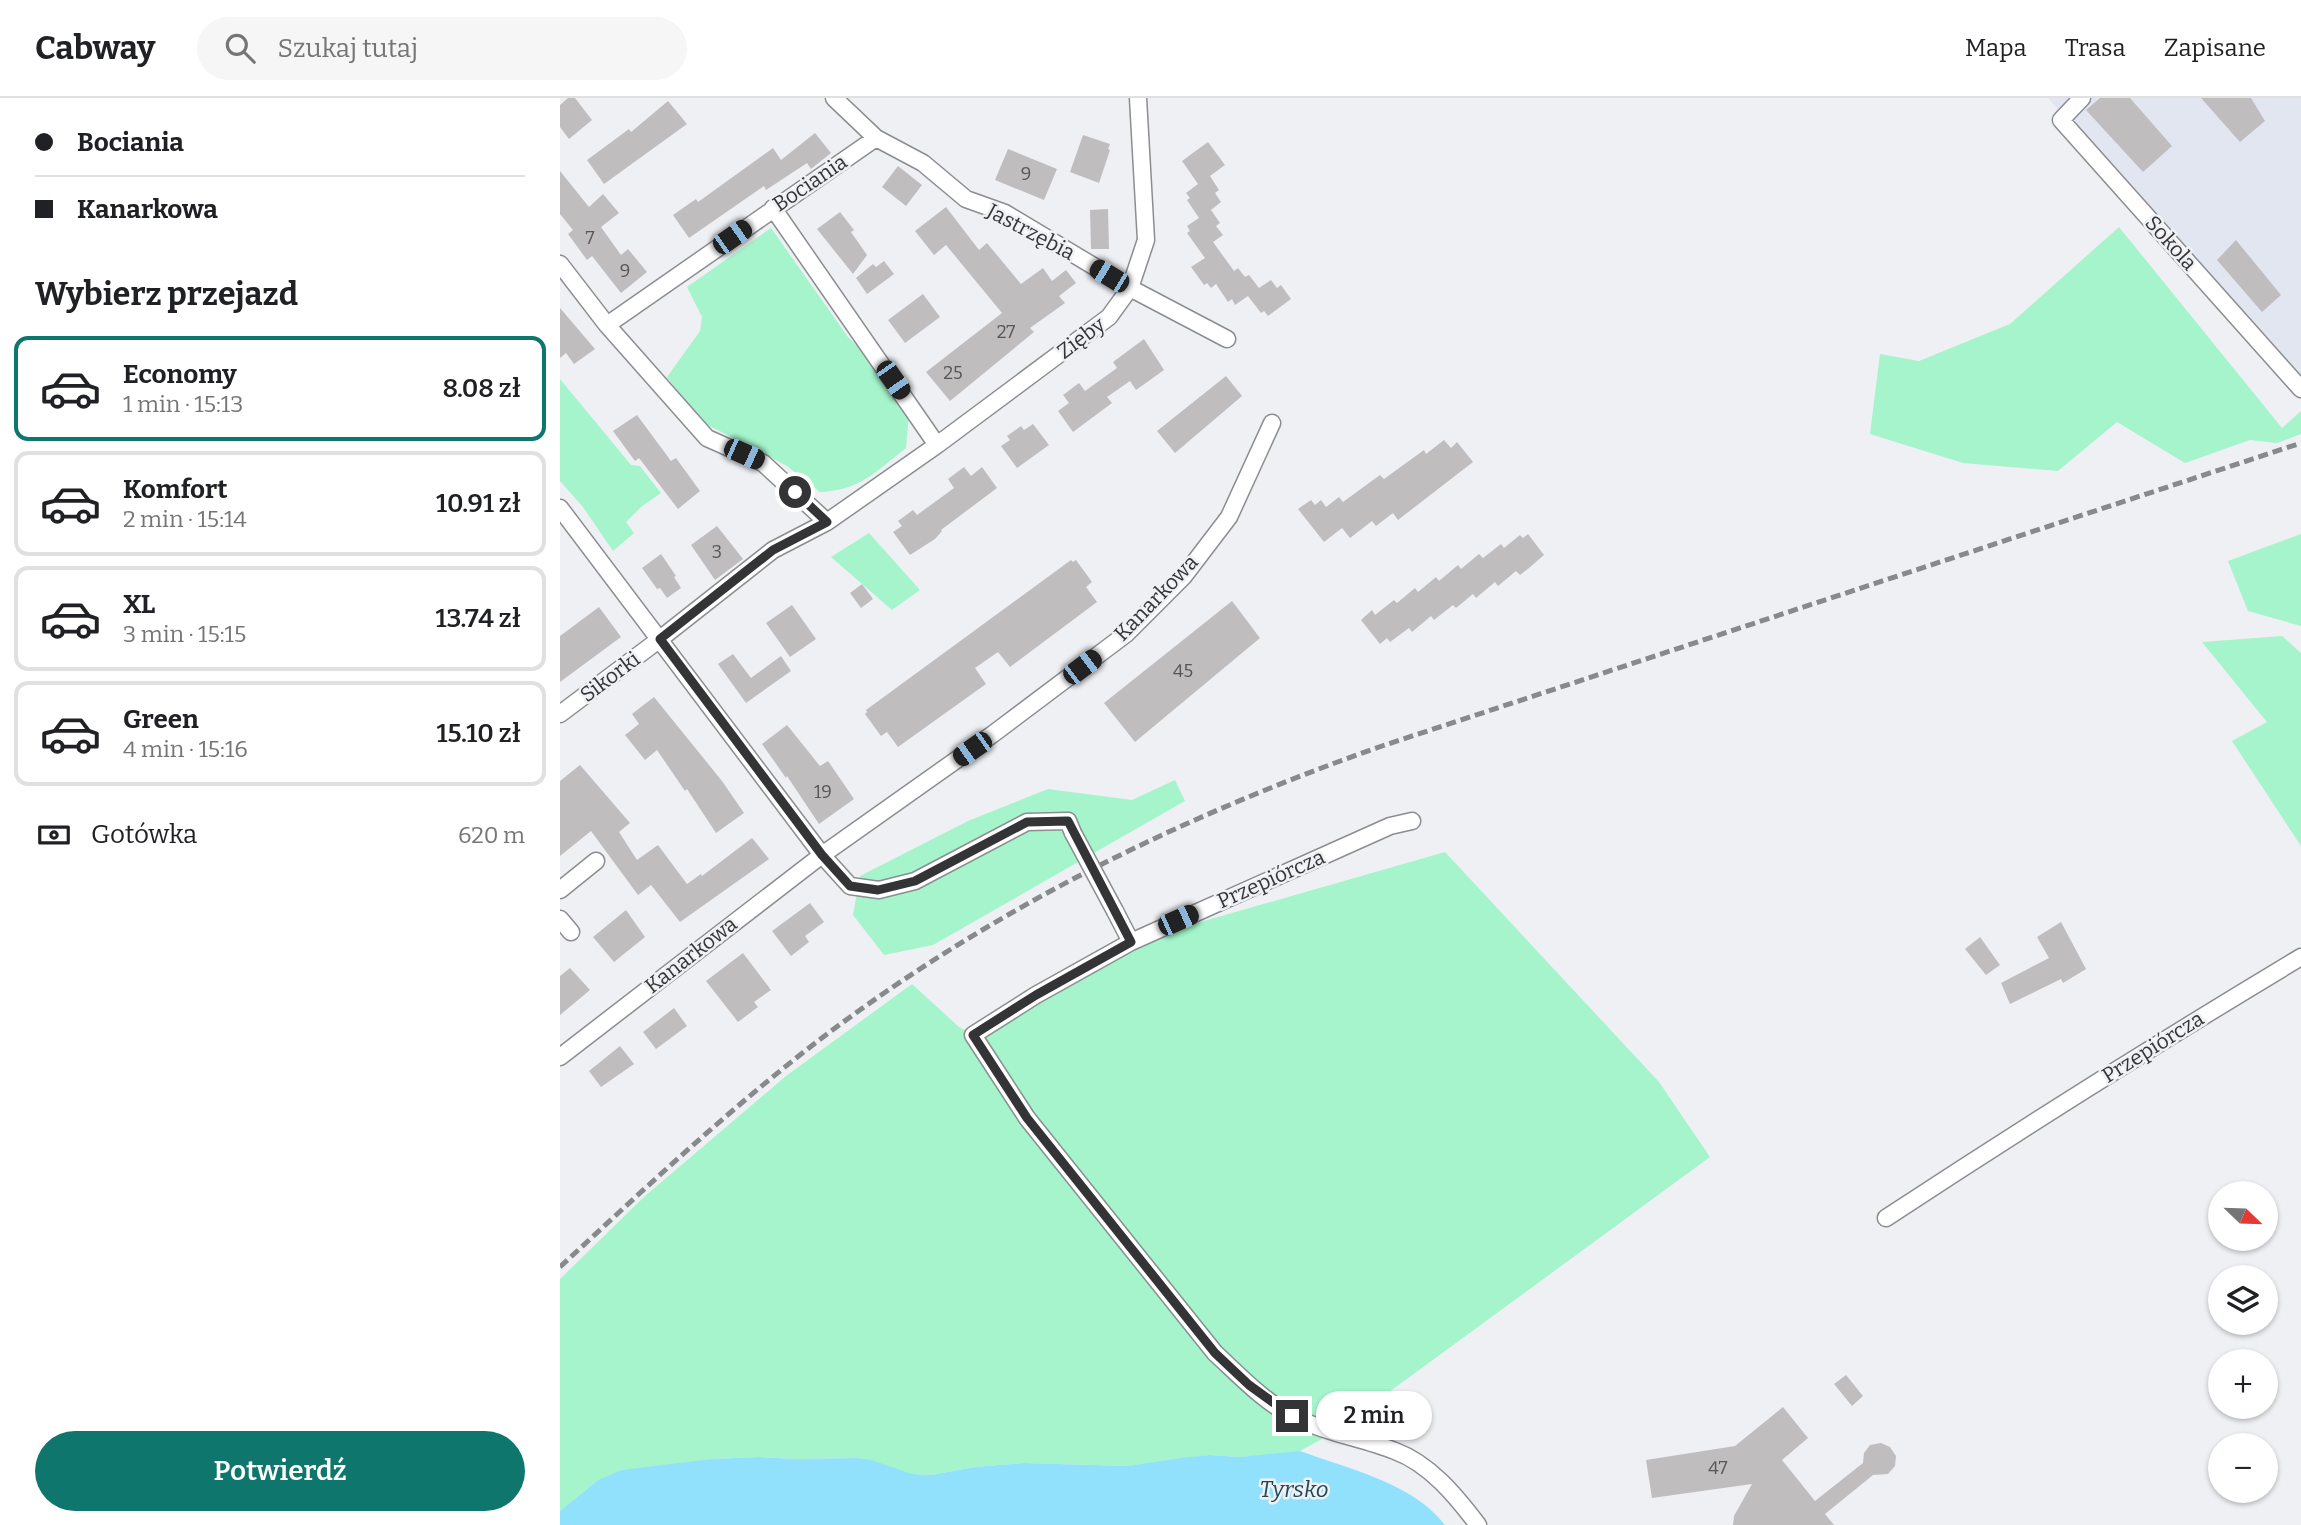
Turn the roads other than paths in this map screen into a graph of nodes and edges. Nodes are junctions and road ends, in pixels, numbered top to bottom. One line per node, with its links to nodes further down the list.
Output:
1 (834, 98): 4 (street, Jastrzębia)
2 (1138, 98): 7 (street, Zięby)
3 (2082, 98): 10 (street, Sokola)
4 (877, 138): 5 (street, Bociania); 7 (street, Jastrzębia)
5 (773, 208): 8 (street, Bociania); 12 (street)
6 (560, 264): 8 (street)
7 (1130, 288): 9 (street, Jastrzębia); 12 (street, Zięby)
8 (607, 325): 14 (street)
9 (1227, 339)
10 (2301, 388)
11 (1272, 423): 18 (street, Kanarkowa)
12 (937, 445): 14 (street, Zięby)
13 (560, 508): 15 (street)
14 (827, 522): 15 (street, Zięby)
15 (660, 639): 16 (street, Sikorki); 18 (street)
16 (560, 714)
17 (1412, 821): 21 (street, Przepiórcza)
18 (822, 855): 21 (street, bridge); 23 (street, Kanarkowa)
19 (596, 861): 20 (street)
20 (560, 890)
21 (1131, 942): 25 (street)
22 (2301, 957): 24 (street, Przepiórcza)
23 (560, 1057)
24 (1886, 1218)
25 (1478, 1525)

